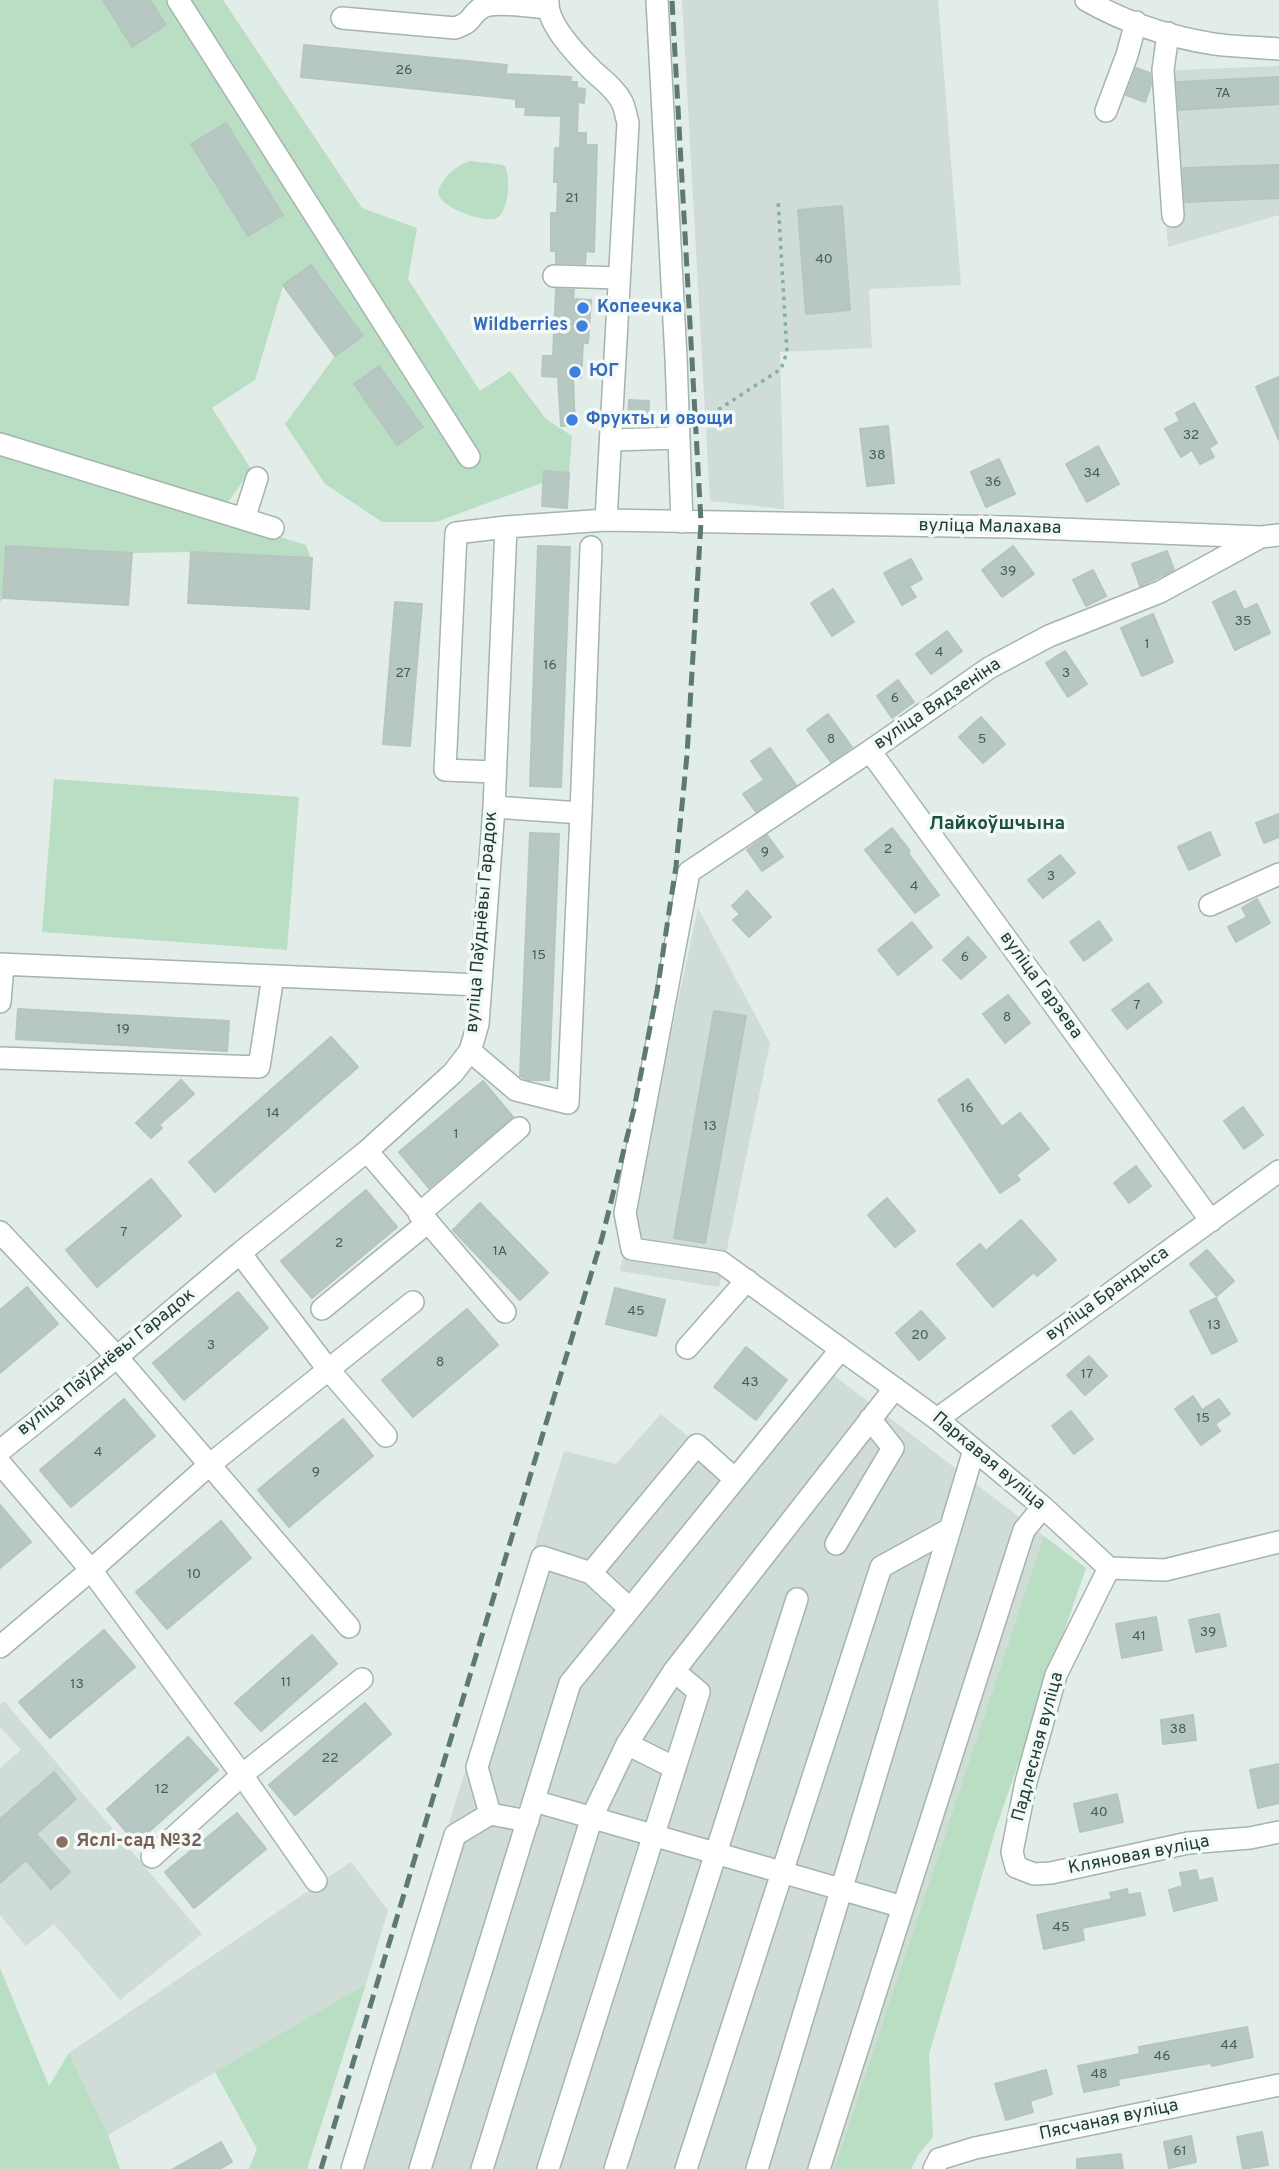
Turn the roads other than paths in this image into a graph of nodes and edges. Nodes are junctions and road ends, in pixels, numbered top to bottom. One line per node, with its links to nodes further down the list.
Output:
1 (178, 0): 16 (street)
2 (657, 0): 13 (street)
3 (1086, 0): 6 (street)
4 (547, 4): 5 (street); 12 (street)
5 (342, 18)
6 (1136, 22): 7 (street); 9 (street)
7 (1168, 33): 8 (street); 10 (street)
8 (1279, 48)
9 (1106, 111)
10 (1173, 216)
11 (554, 276): 12 (street)
12 (619, 278): 14 (street)
13 (679, 429): 14 (street); 20 (street)
14 (611, 440): 19 (street)
15 (0, 444): 18 (street)
16 (469, 457)
17 (257, 478): 18 (street)
18 (244, 519): 22 (street)
19 (606, 520): 20 (street); 21 (street)
20 (692, 522): 23 (street, вуліца Малахава)
21 (506, 527): 26 (street, вуліца Паўднёвы Гарадок); 26 (street)
22 (273, 528)
23 (1270, 536): 25 (street, вуліца Вядзеніна)
24 (591, 547): 28 (street)
25 (870, 751): 41 (street, вуліца Гарэева); 44 (street, вуліца Вядзеніна)
26 (494, 772): 27 (street, вуліца Паўднёвы Гарадок)
27 (494, 807): 28 (street); 33 (street, вуліца Паўднёвы Гарадок)
28 (581, 813): 35 (street)
29 (1279, 874): 30 (street)
30 (1210, 905)
31 (2, 965): 32 (street); 34 (street)
32 (273, 976): 33 (street); 36 (street)
33 (480, 985): 35 (street, вуліца Паўднёвы Гарадок)
34 (0, 1002)
35 (470, 1051): 38 (street, вуліца Паўднёвы Гарадок)
36 (0, 1058)
37 (519, 1128): 40 (street)
38 (367, 1151): 40 (street); 43 (street, вуліца Паўднёвы Гарадок)
39 (1279, 1171): 41 (street, вуліца Брандыса)
40 (423, 1219): 47 (street); 48 (street)
41 (1211, 1221): 55 (street, вуліца Брандыса)
42 (0, 1232): 51 (street)
43 (240, 1253): 51 (street, вуліца Паўднёвы Гарадок); 52 (street)
44 (721, 1262): 45 (street, Паркавая вуліца)
45 (747, 1280): 49 (street); 50 (street, Паркавая вуліца)
46 (413, 1302): 52 (street)
47 (322, 1309)
48 (505, 1312)
49 (687, 1349)
50 (841, 1349): 53 (street, Паркавая вуліца); 61 (street)
51 (117, 1357): 58 (street, вуліца Паўднёвы Гарадок); 60 (street)
52 (327, 1368): 56 (street); 60 (street)
53 (894, 1388): 54 (street); 55 (street, Паркавая вуліца)
54 (870, 1419): 65 (street); 73 (street)
55 (937, 1419): 57 (street, Паркавая вуліца)
56 (386, 1436)
57 (974, 1450): 62 (street, Паркавая вуліца); 63 (street)
58 (0, 1451)
59 (0, 1463): 67 (street)
60 (208, 1466): 67 (street); 71 (street)
61 (735, 1479): 68 (street); 70 (street)
62 (1043, 1507): 66 (street, Паркавая вуліца); 90 (street)
63 (950, 1529): 87 (street); 89 (street)
64 (1279, 1542): 66 (street)
65 (836, 1544)
66 (1109, 1568): 84 (street, Падлесная вуліца)
67 (91, 1570): 72 (street); 77 (street)
68 (591, 1573): 70 (street); 79 (street)
69 (797, 1599): 85 (street)
70 (630, 1609): 78 (street)
71 (349, 1627)
72 (0, 1647)
73 (674, 1671): 75 (street); 76 (street)
74 (362, 1679): 77 (street)
75 (627, 1744): 76 (street); 80 (street)
76 (675, 1768): 83 (street)
77 (242, 1775): 86 (street); 88 (street)
78 (534, 1801): 80 (street); 81 (street)
79 (490, 1814): 81 (street); 93 (street)
80 (592, 1817): 83 (street); 95 (street)
81 (528, 1821): 94 (street)
82 (1279, 1832): 84 (street, Кляновая вуліца)
83 (654, 1835): 85 (street); 96 (street)
84 (1012, 1852)
85 (716, 1853): 87 (street); 97 (street)
86 (152, 1857)
87 (782, 1872): 89 (street); 98 (street)
88 (316, 1881)
89 (842, 1889): 90 (street); 99 (street)
90 (903, 1907): 100 (street)
91 (1279, 2085): 92 (street, Пясчаная вуліца)
92 (936, 2164)
93 (352, 2169)
94 (420, 2169)
95 (482, 2169)
96 (548, 2169)
97 (615, 2169)
98 (686, 2169)
99 (757, 2169)
100 (819, 2169)

